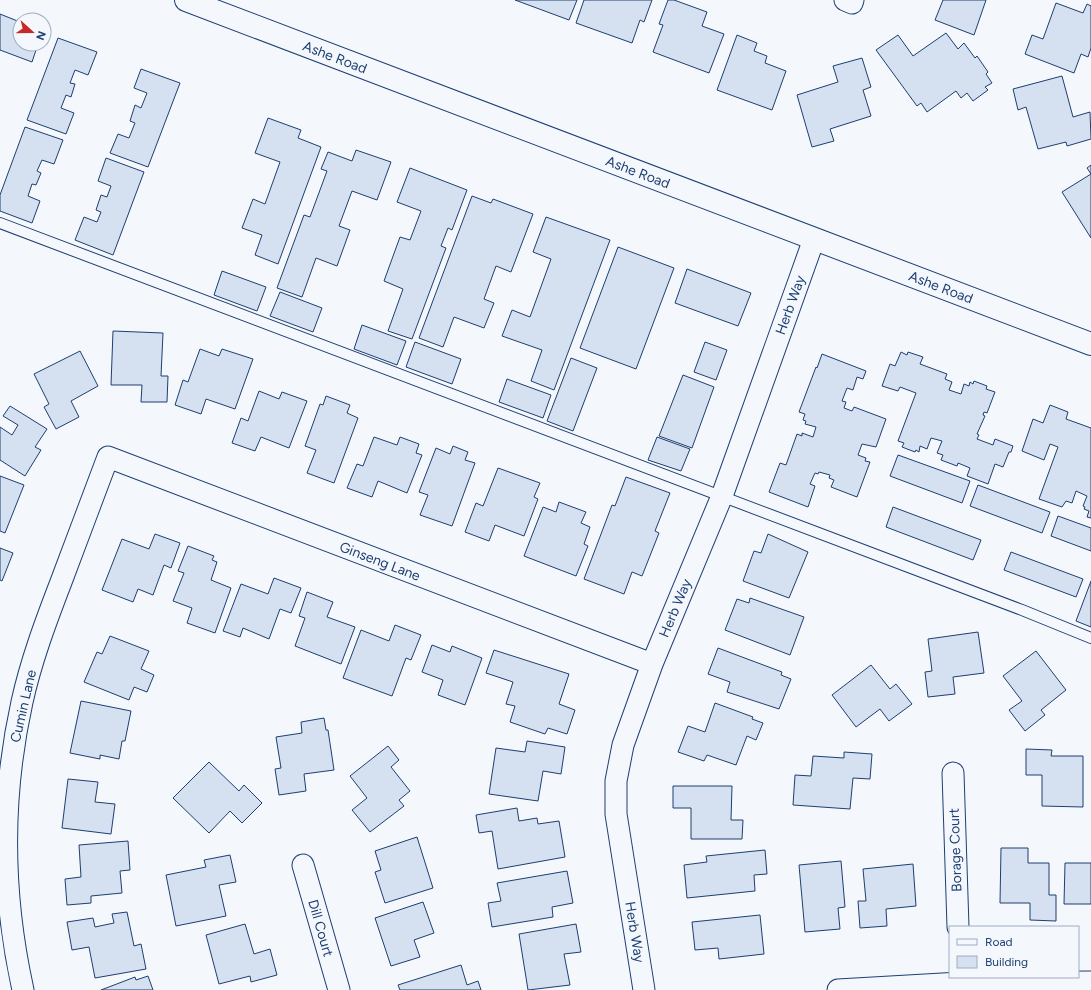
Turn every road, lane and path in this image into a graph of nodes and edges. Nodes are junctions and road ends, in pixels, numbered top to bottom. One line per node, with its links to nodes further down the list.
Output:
1 (186, 0): 3 (street, Ashe Road)
2 (0, 223): 6 (lane)
3 (814, 239): 4 (street, Ashe Road); 6 (street, Herb Way)
4 (1091, 344)
5 (108, 457): 8 (street, Ginseng Lane); 9 (street, Cumin Lane)
6 (722, 496): 7 (lane); 8 (street, Herb Way)
7 (1091, 638)
8 (652, 664): 17 (street, Herb Way)
9 (6, 758): 15 (street, Cumin Lane)
10 (953, 773): 12 (street, Borage Court)
11 (303, 865): 16 (street, Dill Court)
12 (958, 926)
13 (960, 980): 14 (street); 18 (street)
14 (1091, 982)
15 (23, 990)
16 (339, 990)
17 (644, 990)
18 (838, 990)

